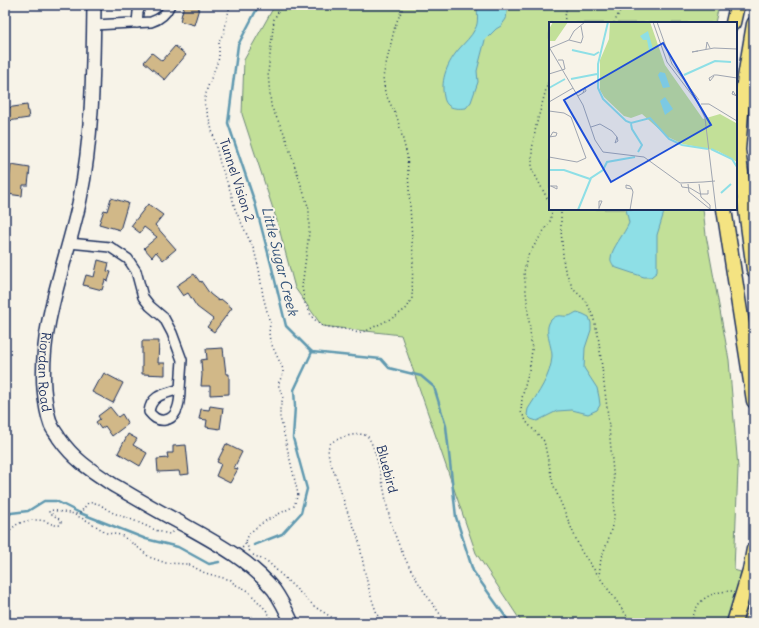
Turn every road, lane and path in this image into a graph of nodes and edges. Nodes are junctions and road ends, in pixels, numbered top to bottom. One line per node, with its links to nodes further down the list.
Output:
1 (94, 5): 15 (street, Riordan Road)
2 (141, 5): 13 (street)
3 (170, 5): 13 (street)
4 (230, 5): 28 (path, Tunnel Vision 2)
5 (282, 5): 6 (path)
6 (404, 5)
7 (567, 5): 10 (path)
8 (621, 5): 11 (path)
9 (737, 5): 12 (main road)
10 (564, 22)
11 (614, 22)
12 (733, 22)
13 (137, 23): 15 (street)
14 (754, 24): 22 (main road)
15 (94, 25): 21 (street, Riordan Road)
16 (549, 79): 17 (path)
17 (549, 202)
18 (551, 210): 31 (path)
19 (561, 210): 31 (path)
20 (724, 210): 24 (main road)
21 (69, 243): 23 (street); 26 (street, Riordan Road)
22 (754, 270)
23 (180, 389)
24 (754, 401)
25 (73, 514): 26 (path); 27 (path); 38 (path)
26 (179, 522): 39 (street, Riordan Road)
27 (5, 536)
28 (246, 543): 29 (path, Tunnel Vision 2); 40 (path)
29 (237, 548)
30 (754, 550): 32 (main road)
31 (599, 576): 43 (path)
32 (744, 591): 44 (path); 45 (main road)
33 (754, 612): 46 (main road)
34 (169, 623): 35 (path)
35 (186, 623)
36 (251, 623): 37 (path)
37 (260, 623)
38 (270, 623)
39 (292, 623)
40 (341, 623)
41 (381, 623): 42 (path, Bluebird)
42 (447, 623)
43 (632, 623)
44 (692, 623)
45 (734, 623)
46 (750, 623)

